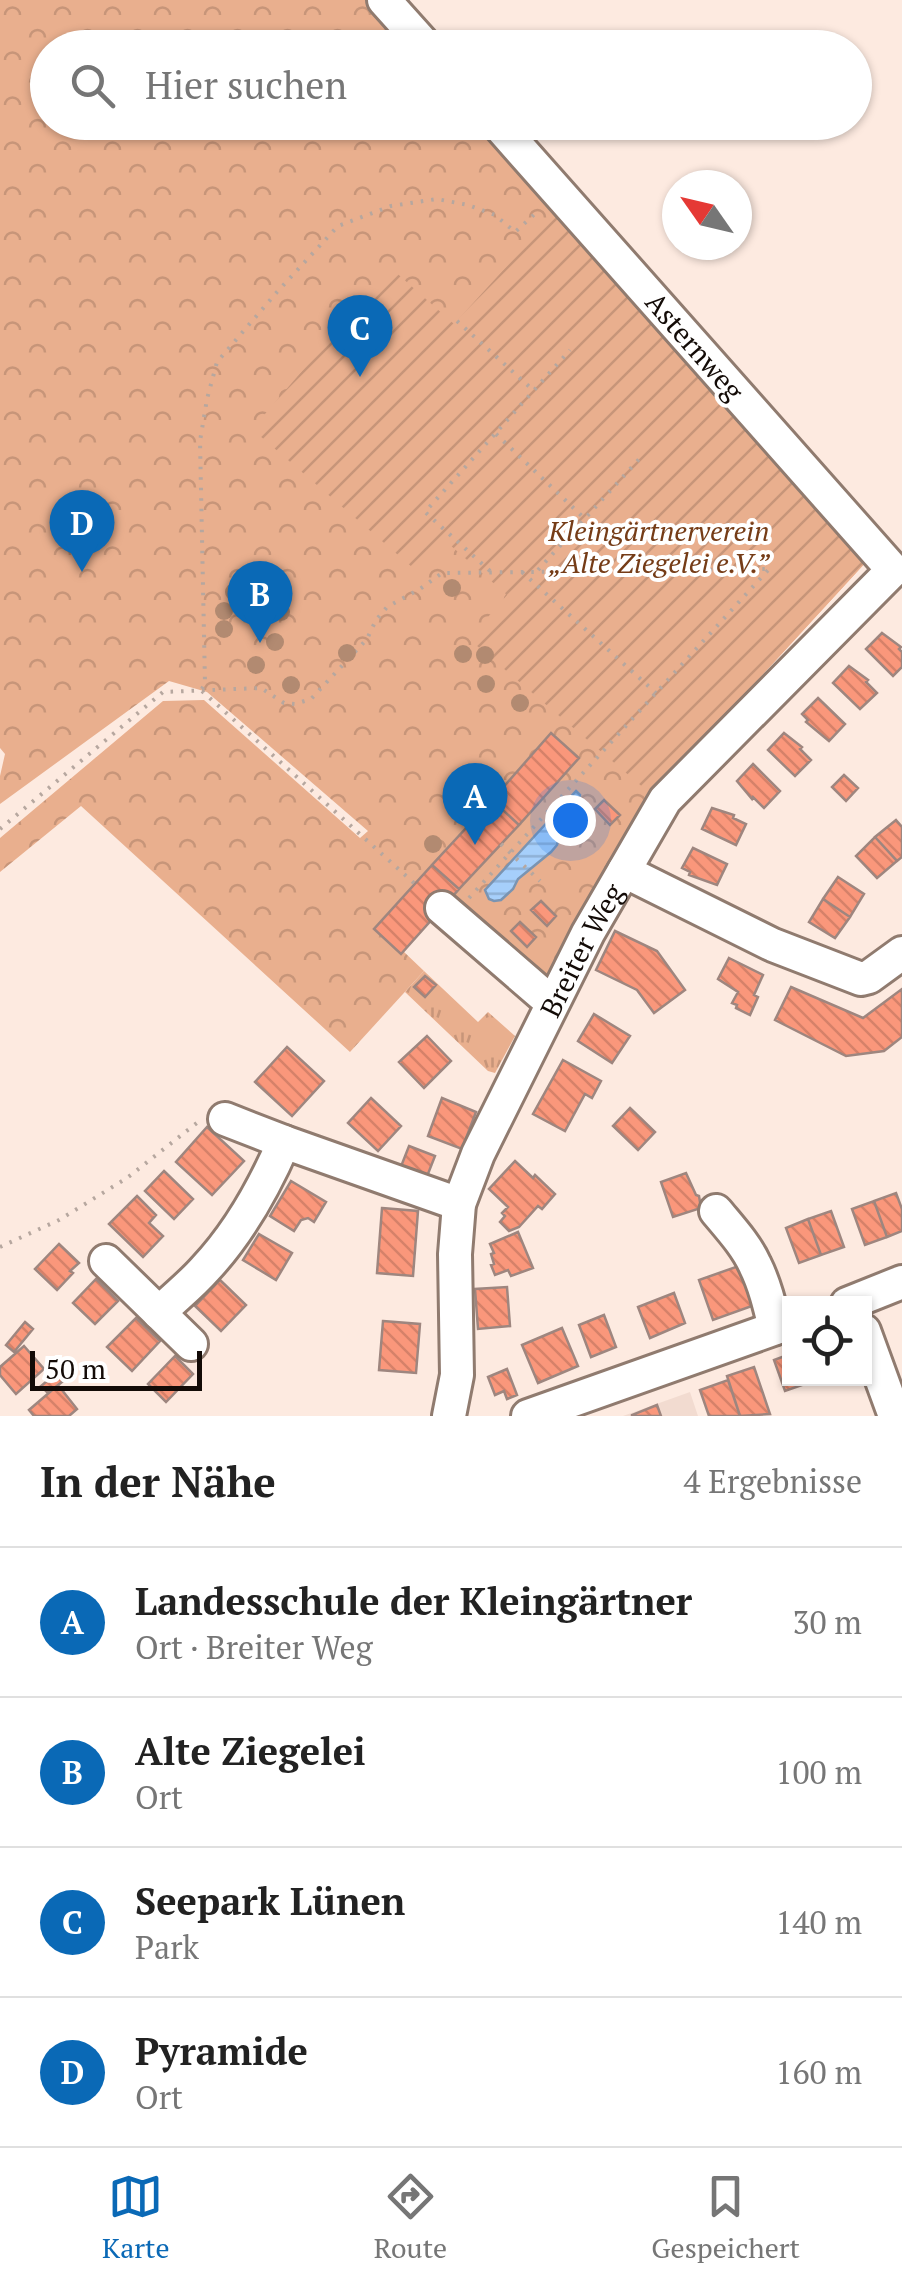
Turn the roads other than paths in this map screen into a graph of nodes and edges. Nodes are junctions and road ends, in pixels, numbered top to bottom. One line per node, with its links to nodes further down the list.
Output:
1 (384, 0): 2 (street)
2 (411, 30)
3 (512, 140): 4 (street, Asternweg)
4 (893, 570): 5 (street, Breiter Weg)
5 (624, 870): 7 (street); 8 (street, Breiter Weg)
6 (447, 912): 8 (street)
7 (902, 953)
8 (552, 1004): 11 (street, Breiter Weg)
9 (226, 1119): 10 (street)
10 (284, 1142): 11 (street); 16 (street)
11 (459, 1204): 20 (street, Breiter Weg)
12 (716, 1211): 17 (street)
13 (106, 1261): 16 (street)
14 (902, 1282): 15 (street)
15 (872, 1300)
16 (159, 1313): 18 (street)
17 (782, 1326): 21 (street)
18 (191, 1344)
19 (872, 1355): 22 (street)
20 (450, 1416)
21 (528, 1416)
22 (895, 1416)

